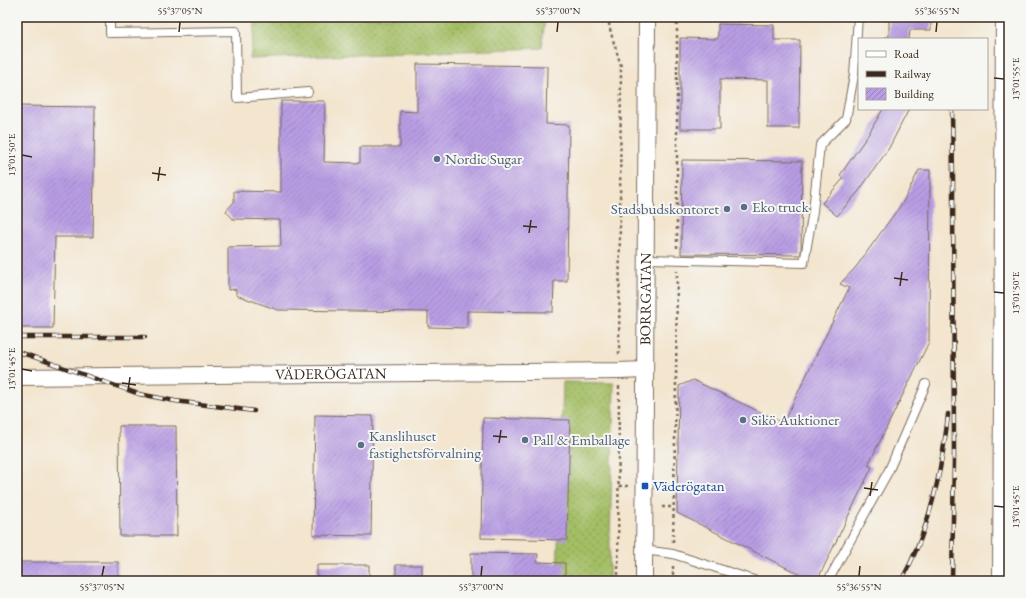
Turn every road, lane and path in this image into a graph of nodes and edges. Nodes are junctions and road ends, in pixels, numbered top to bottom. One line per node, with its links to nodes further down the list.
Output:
1 (110, 17): 7 (lane)
2 (608, 17): 11 (path)
3 (647, 17): 8 (street, BORRGATAN)
4 (677, 17): 9 (path)
5 (858, 17): 9 (lane)
6 (1007, 21): 27 (main road)
7 (308, 92)
8 (646, 259): 9 (lane); 10 (street, BORRGATAN)
9 (677, 260): 17 (path)
10 (646, 370): 11 (street, VÄDERÖGATAN); 20 (street, BORRGATAN)
11 (619, 371): 12 (street, VÄDERÖGATAN); 15 (path)
12 (17, 377)
13 (926, 384): 26 (lane)
14 (663, 485): 17 (path)
15 (619, 486): 16 (path); 22 (path)
16 (630, 486)
17 (674, 486): 19 (path)
18 (662, 507): 19 (path)
19 (674, 507): 21 (path)
20 (644, 550): 21 (lane); 23 (street, BORRGATAN)
21 (673, 554): 24 (path); 25 (lane)
22 (618, 581)
23 (644, 581)
24 (673, 581)
25 (757, 581)
26 (828, 581)
27 (1004, 581)

